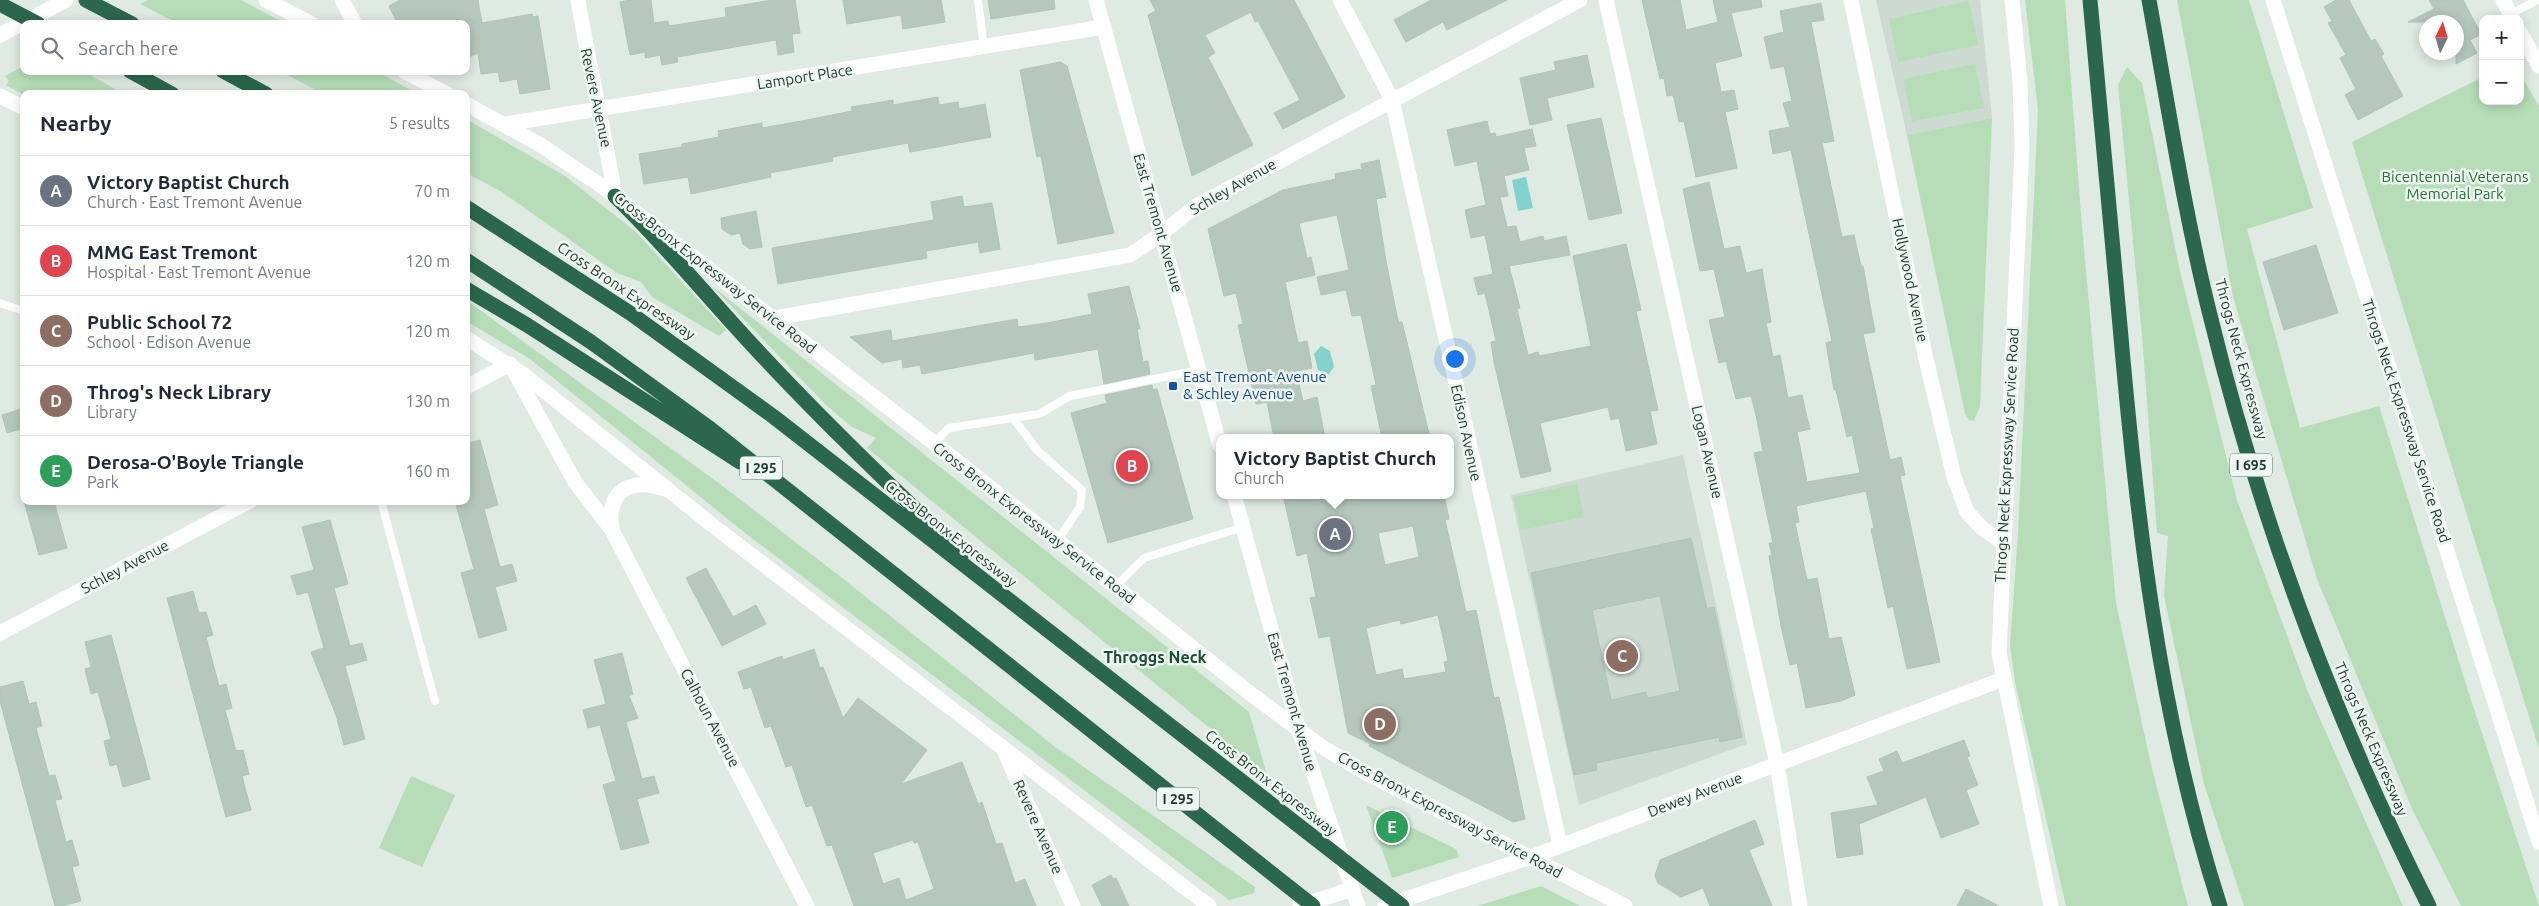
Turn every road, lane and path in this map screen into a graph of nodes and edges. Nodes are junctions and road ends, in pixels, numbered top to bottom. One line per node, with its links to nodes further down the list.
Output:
1 (66, 0): 21 (street)
2 (86, 0): 23 (highway)
3 (266, 0): 24 (street)
4 (342, 0): 25 (street)
5 (578, 0): 42 (street, Revere Avenue)
6 (978, 0): 30 (lane)
7 (1096, 0): 27 (street, East Tremont Avenue)
8 (1340, 0): 39 (street, Edison Avenue)
9 (1580, 0): 39 (street, Schley Avenue)
10 (1606, 0): 75 (street, Logan Avenue)
11 (1851, 0): 67 (street, Hollywood Avenue)
12 (2012, 0): 67 (street, Throgs Neck Expressway Service Road)
13 (2090, 0): 91 (highway)
14 (2149, 0): 92 (highway, Throgs Neck Expressway / I 695)
15 (2273, 0): 76 (street, Throgs Neck Expressway Service Road)
16 (2504, 0): 19 (street)
17 (2537, 0): 20 (lane)
18 (0, 4): 22 (highway)
19 (2512, 15)
20 (2514, 15)
21 (28, 20)
22 (30, 20)
23 (124, 20)
24 (304, 20)
25 (353, 20)
26 (20, 24): 28 (street)
27 (1104, 27): 30 (street, Lamport Place); 46 (street, East Tremont Avenue)
28 (0, 35)
29 (2524, 39): 31 (street)
30 (984, 48): 42 (street, Lamport Place)
31 (2539, 66)
32 (137, 75): 35 (highway)
33 (230, 75): 36 (highway)
34 (411, 75): 37 (street)
35 (165, 90)
36 (259, 90)
37 (440, 90)
38 (0, 96): 40 (street)
39 (1392, 100): 46 (street, Schley Avenue); 77 (street, Edison Avenue)
40 (20, 106)
41 (470, 106): 43 (street, Cross Bronx Expressway Service Road)
42 (599, 109): 43 (street, Lamport Place); 44 (street, Revere Avenue)
43 (506, 124): 44 (street, Cross Bronx Expressway Service Road)
44 (615, 196): 51 (street, Cross Bronx Expressway Service Road); 69 (highway)
45 (470, 210): 69 (highway, Cross Bronx Expressway)
46 (1161, 234): 51 (street, Schley Avenue); 54 (street, East Tremont Avenue)
47 (470, 263): 63 (highway, I 295)
48 (470, 292): 63 (highway)
49 (0, 303): 50 (lane)
50 (20, 310)
51 (775, 318): 58 (street, Cross Bronx Expressway Service Road)
52 (470, 340): 53 (street)
53 (510, 364): 55 (street); 59 (street); 65 (street, Calhoun Avenue)
54 (1199, 370): 56 (lane); 57 (street, East Tremont Avenue)
55 (470, 385)
56 (1013, 418): 58 (lane); 66 (lane)
57 (1217, 434)
58 (934, 443): 66 (street, Cross Bronx Expressway Service Road)
59 (668, 490): 65 (street, Calhoun Avenue); 74 (street)
60 (1235, 499): 64 (street, East Tremont Avenue)
61 (242, 505): 70 (street, Schley Avenue)
62 (382, 505): 72 (lane)
63 (821, 514): 84 (highway, I 295)
64 (1243, 527): 68 (lane); 73 (street, East Tremont Avenue)
65 (612, 530): 80 (street, Calhoun Avenue)
66 (1058, 541): 68 (street, Cross Bronx Expressway Service Road)
67 (2003, 543): 71 (street, Throgs Neck Expressway Service Road)
68 (1115, 587): 73 (street, Cross Bronx Expressway Service Road)
69 (1027, 616): 87 (highway, Cross Bronx Expressway)
70 (0, 633)
71 (2002, 679): 75 (street, Dewey Avenue); 90 (street, Throgs Neck Expressway Service Road)
72 (435, 701)
73 (1299, 730): 78 (street, Cross Bronx Expressway Service Road); 79 (street, East Tremont Avenue)
74 (1003, 748): 81 (street, Revere Avenue); 82 (street)
75 (1776, 764): 77 (street, Dewey Avenue); 89 (street, Logan Avenue)
76 (2539, 842)
77 (1560, 845): 78 (street, Dewey Avenue)
78 (1531, 857): 86 (street, Dewey Avenue); 88 (street, Cross Bronx Expressway Service Road)
79 (1352, 889): 83 (street); 85 (street, East Tremont Avenue)
80 (807, 906)
81 (1073, 906)
82 (1209, 906)
83 (1300, 906)
84 (1313, 906)
85 (1358, 906)
86 (1385, 906)
87 (1402, 906)
88 (1625, 906)
89 (1800, 906)
90 (2051, 906)
91 (2220, 906)
92 (2429, 906)

